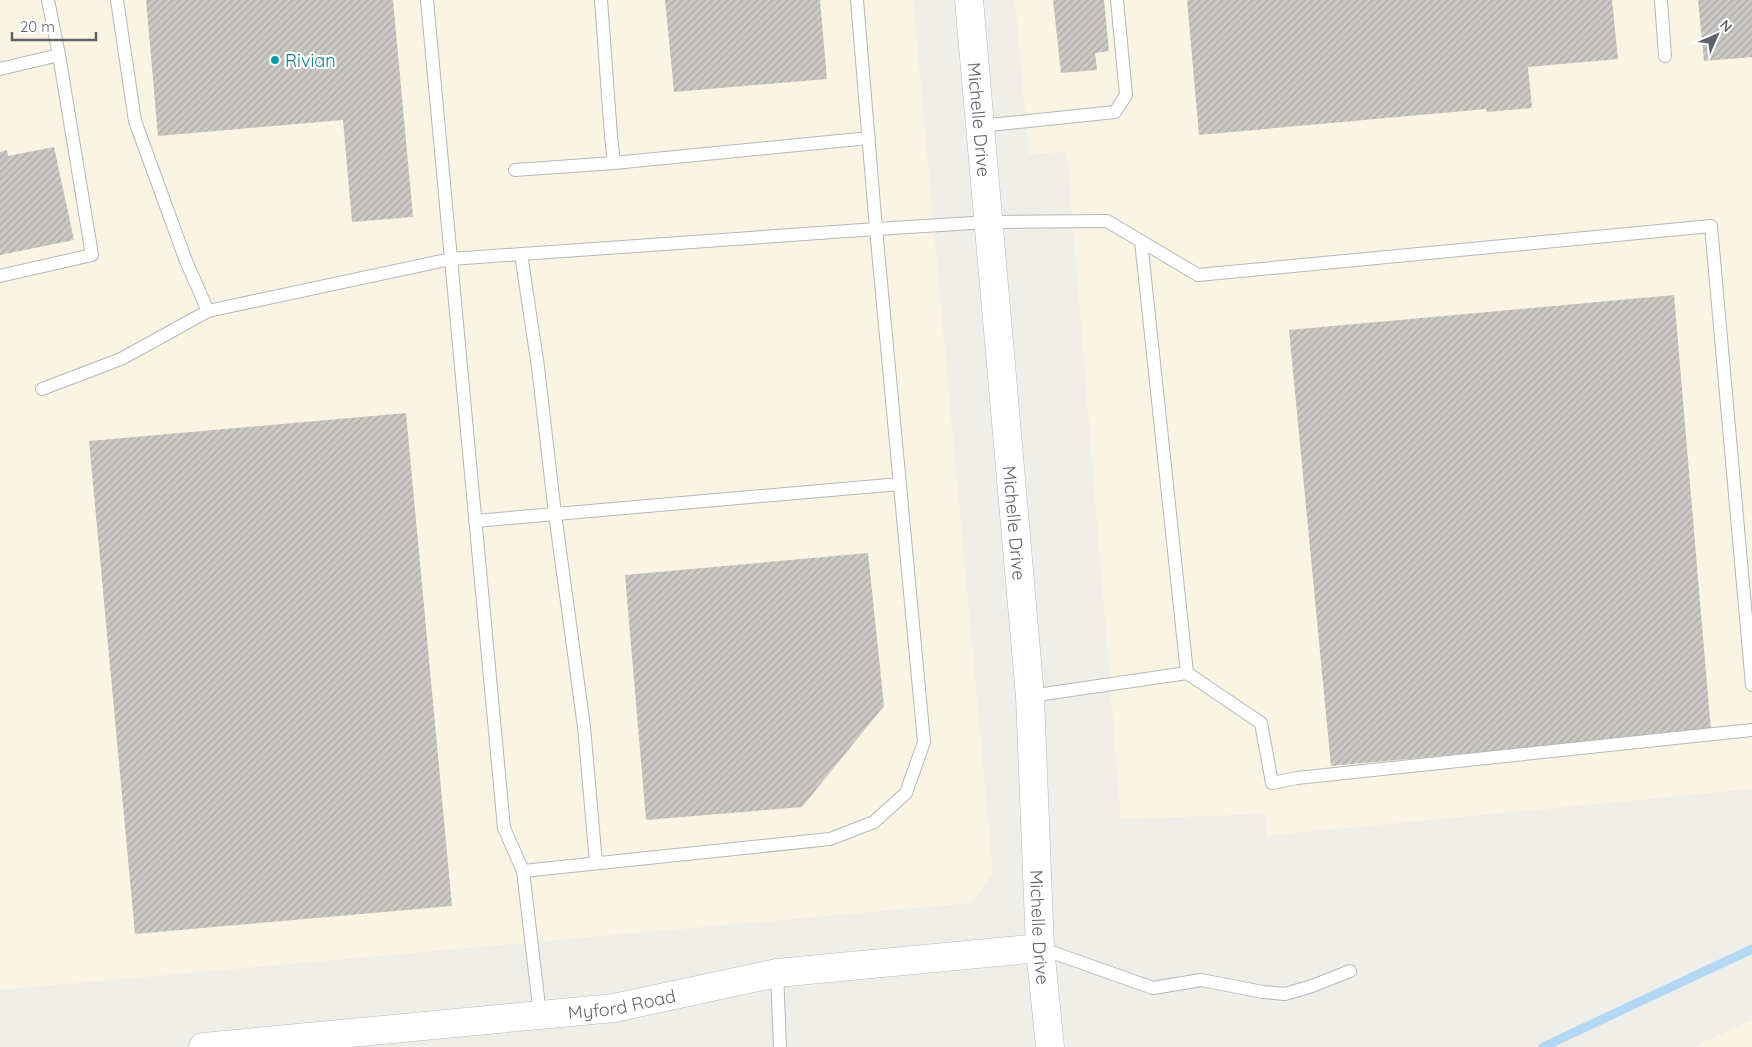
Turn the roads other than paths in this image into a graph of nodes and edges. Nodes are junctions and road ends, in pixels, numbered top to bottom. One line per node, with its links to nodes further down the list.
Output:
1 (48, 0): 9 (lane)
2 (117, 0): 22 (lane)
3 (427, 0): 20 (lane)
4 (601, 0): 14 (lane)
5 (857, 0): 13 (lane)
6 (969, 0): 12 (street, Michelle Drive)
7 (1117, 0): 12 (lane)
8 (1661, 0): 10 (lane)
9 (59, 54): 11 (lane); 21 (lane)
10 (1665, 56)
11 (0, 69)
12 (980, 126): 16 (street, Michelle Drive)
13 (868, 138): 14 (lane); 17 (lane)
14 (614, 163): 15 (lane)
15 (515, 170)
16 (989, 222): 17 (lane); 18 (lane); 29 (street, Michelle Drive)
17 (876, 229): 19 (lane); 24 (lane)
18 (1141, 241): 27 (lane); 28 (lane)
19 (520, 254): 20 (lane); 25 (lane)
20 (451, 259): 22 (lane); 26 (lane)
21 (0, 276)
22 (208, 311): 23 (lane)
23 (42, 390)
24 (900, 484): 25 (lane); 31 (lane)
25 (555, 514): 26 (lane); 31 (lane)
26 (476, 521): 32 (lane)
27 (1187, 673): 29 (lane); 30 (lane)
28 (1752, 685)
29 (1030, 696): 33 (street, Michelle Drive)
30 (1752, 730)
31 (596, 863): 32 (lane)
32 (523, 870): 36 (lane)
33 (1040, 948): 34 (lane); 35 (street, Myford Road); 40 (street, Michelle Drive)
34 (1350, 971)
35 (777, 973): 36 (street, Myford Road); 39 (lane)
36 (540, 1015): 37 (street, Myford Road)
37 (230, 1046): 38 (street, Myford Road)
38 (203, 1047)
39 (780, 1047)
40 (1050, 1047)

